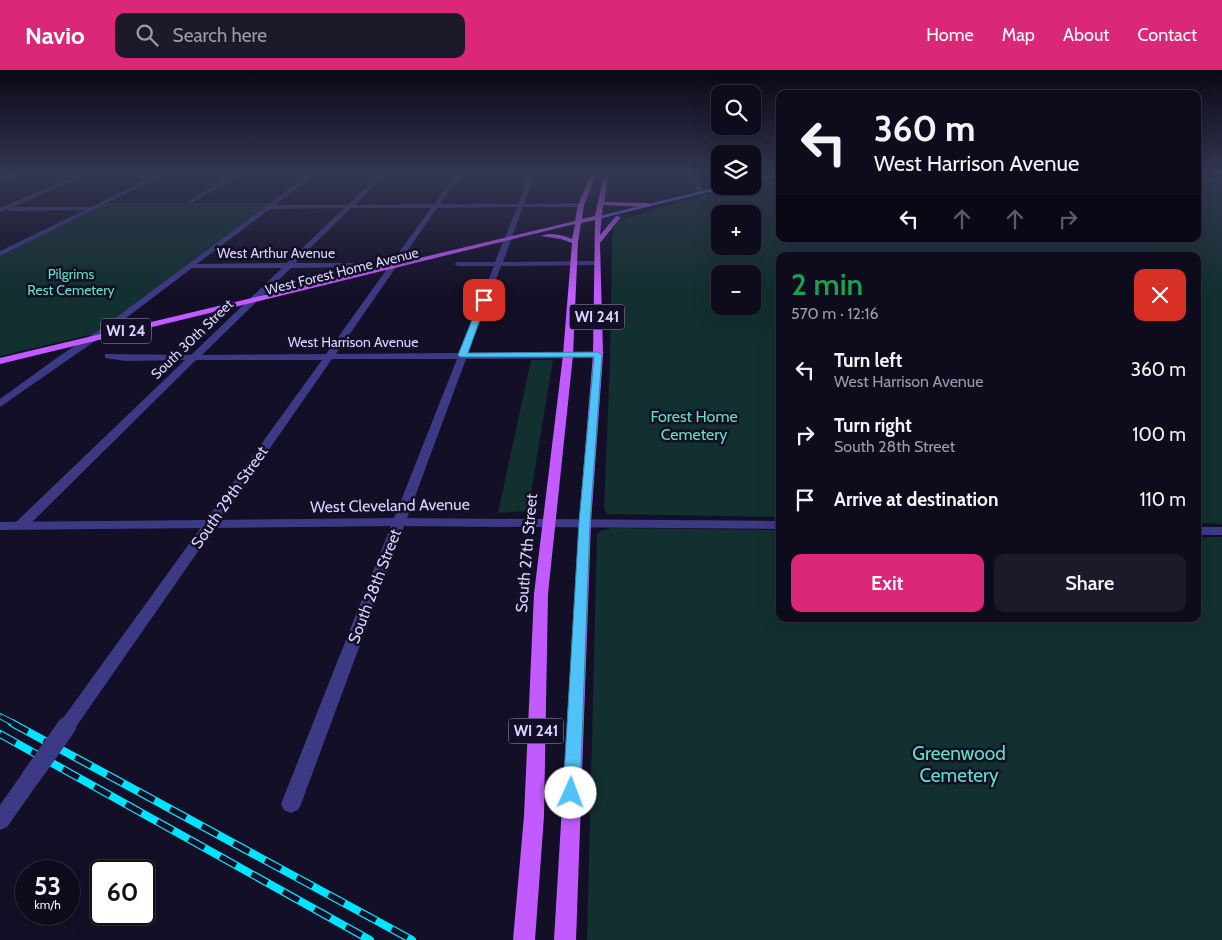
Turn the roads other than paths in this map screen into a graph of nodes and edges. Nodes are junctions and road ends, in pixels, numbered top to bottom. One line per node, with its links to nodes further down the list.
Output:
1 (82, 214): 19 (street)
2 (260, 214): 25 (street)
3 (342, 214): 24 (street, South 30th Street)
4 (430, 214): 26 (street, South 29th Street)
5 (517, 214): 17 (street, South 28th Street)
6 (571, 214): 14 (main road)
7 (579, 214): 13 (main road, South 27th Street)
8 (598, 214): 12 (main road)
9 (619, 214): 12 (main road, West Forest Home Avenue)
10 (631, 214): 11 (main road, West Forest Home Avenue)
11 (618, 217): 12 (main road, West Forest Home Avenue); 18 (main road)
12 (597, 220): 13 (main road, West Forest Home Avenue / WI 24); 18 (main road, WI 241)
13 (577, 225): 14 (main road, West Forest Home Avenue / WI 24); 15 (main road, West Forest Home Avenue / WI 24); 16 (main road, South 27th Street / WI 241)
14 (552, 228): 17 (main road, West Forest Home Avenue / WI 24)
15 (544, 236): 16 (main road); 17 (main road, West Forest Home Avenue / WI 24)
16 (575, 242): 20 (main road, South 27th Street / WI 241)
17 (505, 243): 23 (street, South 28th Street); 26 (main road, West Forest Home Avenue / WI 24)
18 (597, 244): 21 (main road, WI 241)
19 (0, 254)
20 (573, 263): 21 (street); 23 (street); 32 (main road, South 27th Street / WI 241)
21 (596, 263): 33 (main road, WI 241)
22 (458, 264): 23 (street)
23 (498, 264): 31 (street, South 28th Street)
24 (289, 265): 25 (street, West Arthur Avenue); 26 (street, West Arthur Avenue); 27 (street, South 30th Street)
25 (190, 266): 29 (street)
26 (389, 271): 27 (main road, West Forest Home Avenue / WI 24); 28 (main road, West Forest Home Avenue / WI 24); 35 (street, South 29th Street)
27 (252, 301): 28 (street, South 30th Street); 29 (main road, West Forest Home Avenue / WI 24)
28 (242, 310): 30 (main road, West Forest Home Avenue / WI 24); 36 (street, South 30th Street)
29 (91, 339): 30 (street); 37 (main road, West Forest Home Avenue / WI 24)
30 (73, 351): 38 (main road, West Forest Home Avenue / WI 24); 39 (street)
31 (462, 355): 32 (street, West Harrison Avenue); 35 (street, West Harrison Avenue); 40 (street, South 28th Street)
32 (568, 355): 33 (street, West Harrison Avenue); 41 (main road, South 27th Street / WI 241)
33 (598, 355): 42 (main road, WI 241)
34 (108, 356): 36 (street, West Harrison Avenue)
35 (329, 356): 36 (street, West Harrison Avenue); 43 (street, South 29th Street)
36 (195, 357): 46 (street, South 30th Street)
37 (0, 361)
38 (0, 369)
39 (0, 404)
40 (398, 522): 41 (street, West Cleveland Avenue); 43 (street, West Cleveland Avenue); 49 (street, South 28th Street)
41 (548, 522): 42 (street, West Cleveland Avenue); 51 (main road, South 27th Street / WI 241)
42 (585, 522): 44 (street, West Cleveland Avenue); 52 (main road, WI 241)
43 (210, 524): 46 (street, West Cleveland Avenue); 50 (street, South 29th Street, bridge)
44 (776, 524)
45 (0, 526): 46 (street, West Cleveland Avenue)
46 (20, 526)
47 (1201, 531): 48 (street)
48 (1222, 531)
49 (291, 804)
50 (0, 821)
51 (524, 940)
52 (565, 940)

